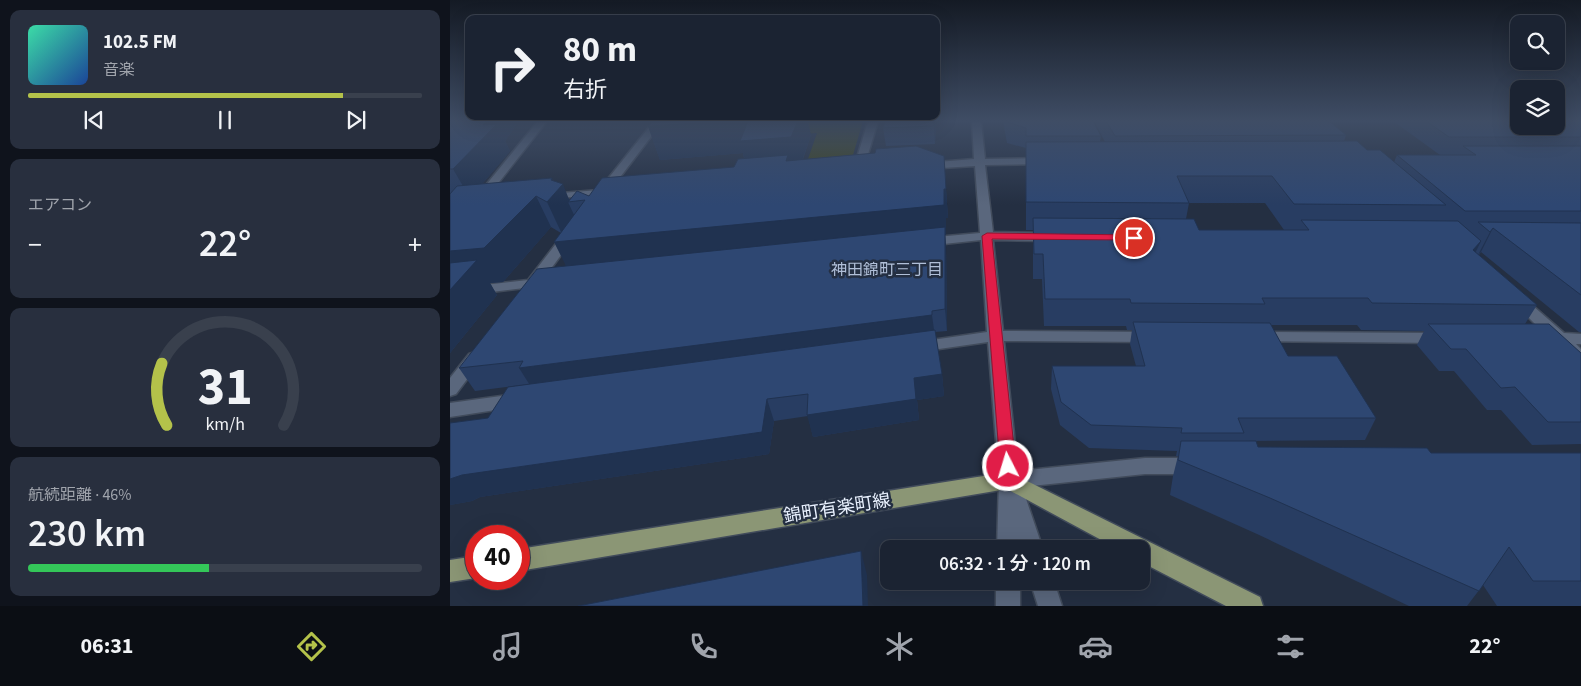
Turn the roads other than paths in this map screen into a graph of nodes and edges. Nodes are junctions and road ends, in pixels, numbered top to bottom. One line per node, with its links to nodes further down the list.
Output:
1 (519, 149): 12 (street)
2 (636, 149): 10 (street)
3 (865, 149): 8 (street)
4 (979, 149): 6 (street)
5 (1060, 161): 6 (street)
6 (981, 162): 7 (street); 15 (street)
7 (912, 167)
8 (858, 171)
9 (618, 192): 10 (street)
10 (603, 193): 11 (street); 13 (street)
11 (535, 198)
12 (497, 201)
13 (593, 205)
14 (581, 221): 19 (street)
15 (987, 236): 16 (street); 17 (street); 23 (street)
16 (1064, 237)
17 (916, 244)
18 (562, 280): 19 (street)
19 (533, 284): 20 (street); 22 (street)
20 (450, 293)
21 (1510, 293): 28 (street)
22 (521, 299)
23 (996, 336): 24 (street); 31 (street); 37 (street)
24 (1172, 337)
25 (1242, 337): 26 (street)
26 (1460, 338)
27 (1530, 338): 28 (street)
28 (1559, 338): 29 (street); 32 (street)
29 (1581, 339)
30 (485, 345): 33 (street)
31 (898, 350)
32 (1581, 358)
33 (450, 390)
34 (528, 400): 35 (street)
35 (450, 410)
36 (1214, 466): 37 (street)
37 (1009, 480): 38 (street); 39 (street); 40 (main road); 42 (main road, 錦町有楽町線)
38 (1009, 540)
39 (1029, 540)
40 (1124, 540)
41 (1150, 554): 49 (main road)
42 (530, 558)
43 (465, 568): 44 (main road)
44 (450, 571)
45 (1008, 590): 47 (street)
46 (1045, 590): 48 (street)
47 (1008, 606)
48 (1050, 606)
49 (1251, 606)

